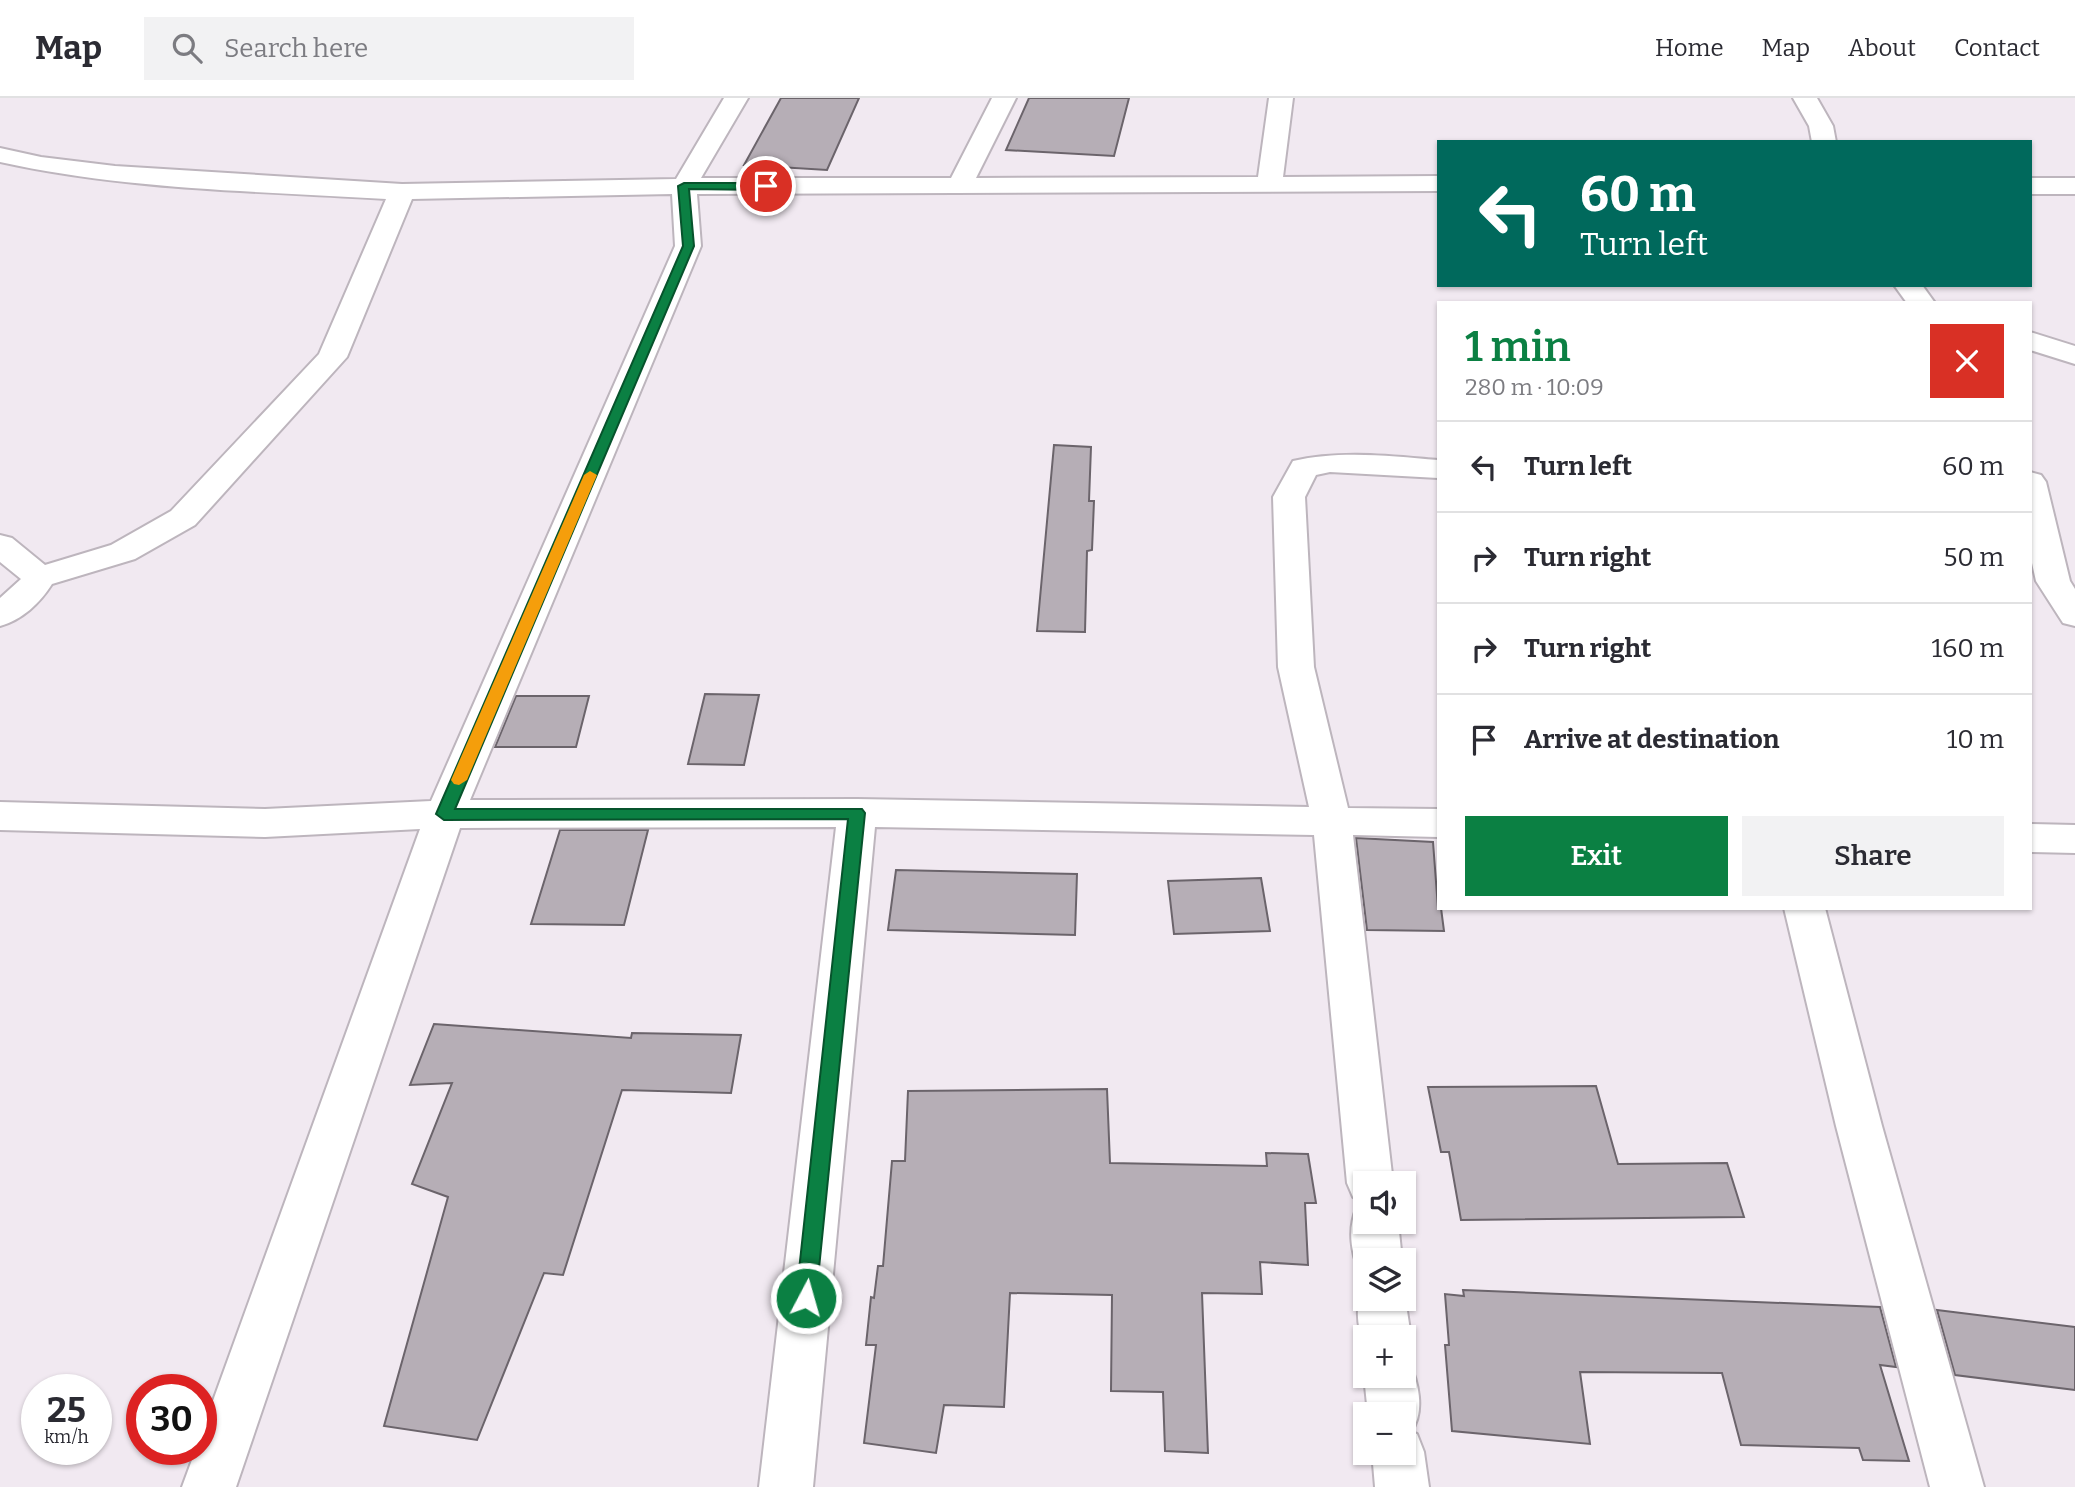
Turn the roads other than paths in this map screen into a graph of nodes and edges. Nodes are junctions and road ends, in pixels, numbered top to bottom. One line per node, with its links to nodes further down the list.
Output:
1 (736, 98): 9 (street)
2 (1004, 98): 12 (street)
3 (1281, 98): 8 (street)
4 (1805, 98): 5 (street)
5 (1824, 140)
6 (0, 155): 13 (street)
7 (1437, 184): 8 (street)
8 (1269, 185): 12 (street)
9 (684, 186): 12 (street); 13 (street); 23 (street)
10 (2032, 186): 11 (street)
11 (2075, 186)
12 (959, 187)
13 (402, 192): 19 (street)
14 (2032, 342): 15 (street)
15 (2075, 355)
16 (1437, 469): 25 (street)
17 (2032, 491): 21 (street)
18 (0, 545): 19 (street)
19 (39, 577): 20 (street)
20 (0, 615)
21 (2075, 615)
22 (857, 813): 23 (street); 25 (street); 33 (street)
23 (444, 814): 24 (street); 32 (street)
24 (0, 816)
25 (1332, 822): 26 (street); 30 (street)
26 (1437, 823)
27 (2032, 838): 28 (street)
28 (2075, 839)
29 (1805, 910): 35 (street)
30 (1369, 1171)
31 (1399, 1465): 34 (street)
32 (209, 1487)
33 (786, 1487)
34 (1402, 1487)
35 (1958, 1487)

